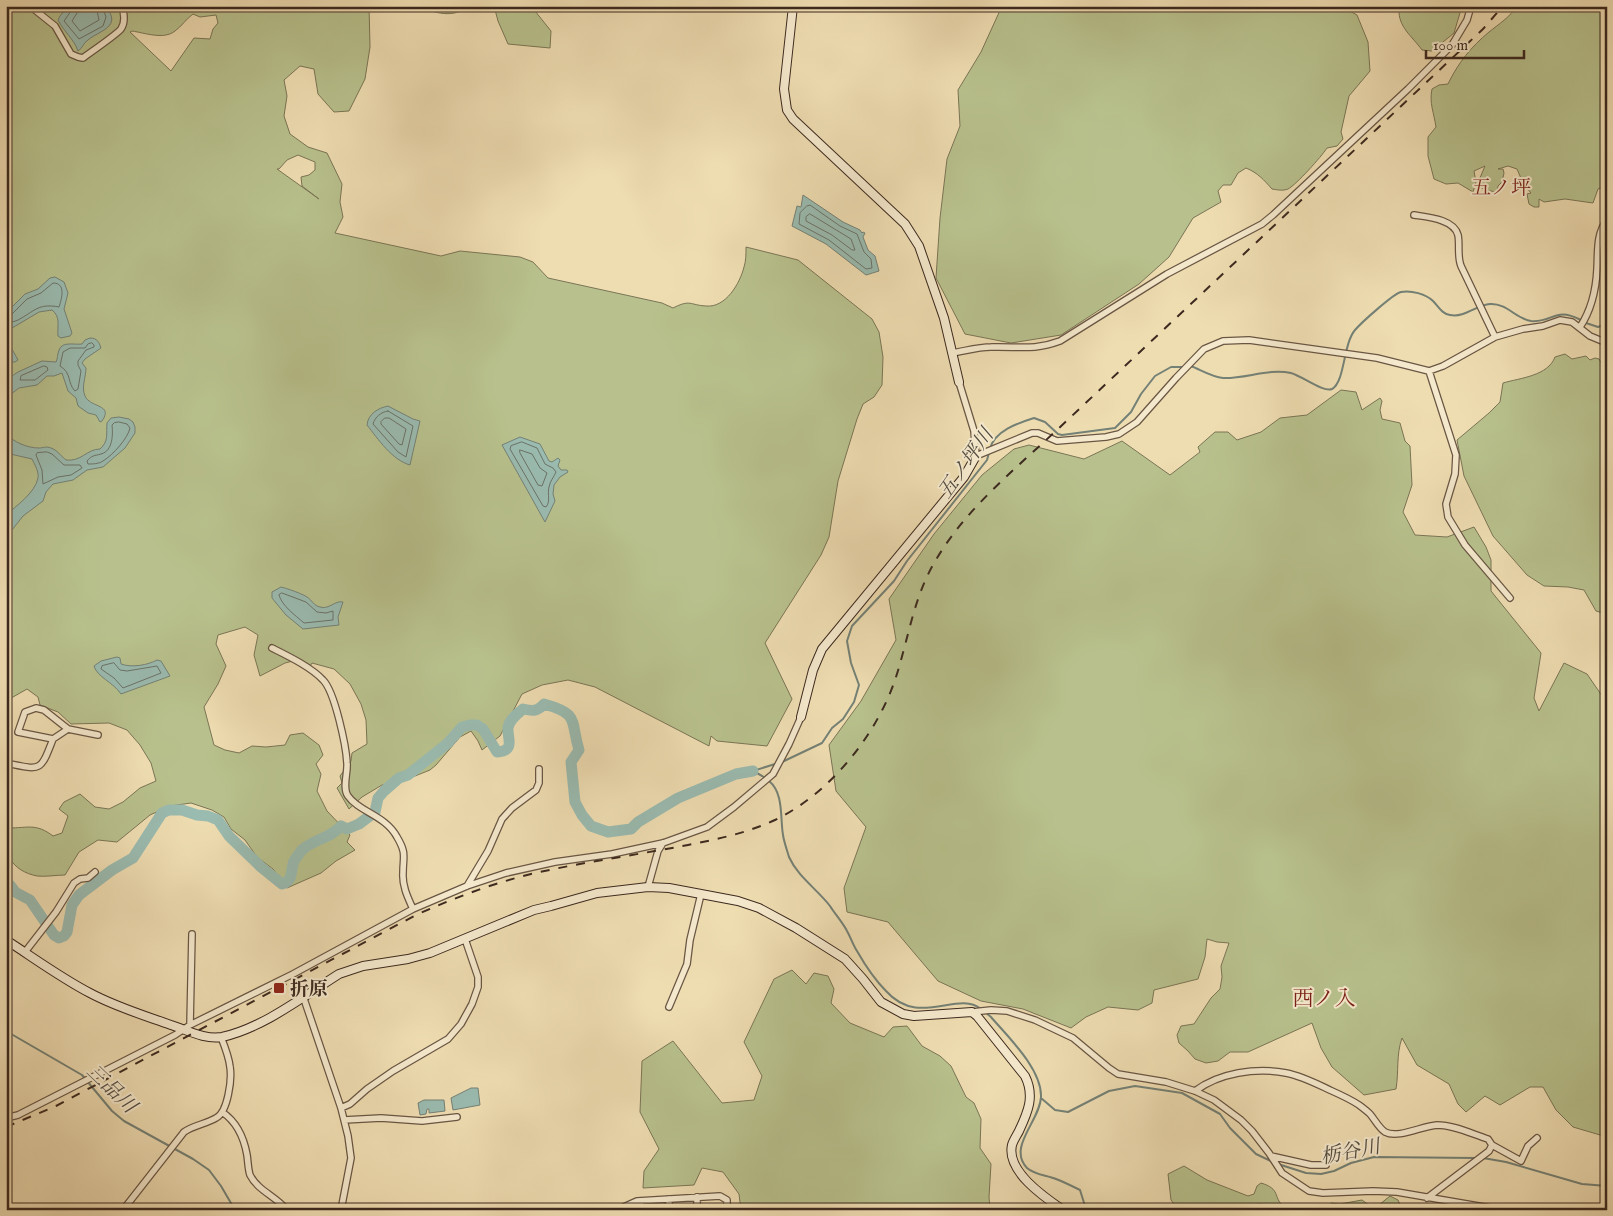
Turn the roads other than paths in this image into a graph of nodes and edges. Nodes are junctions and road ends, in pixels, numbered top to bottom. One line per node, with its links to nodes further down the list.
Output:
1 (30, 6): 2 (street)
2 (121, 6)
3 (793, 6): 10 (street)
4 (1471, 6): 10 (street)
5 (1414, 215): 8 (street)
6 (1607, 220): 7 (street)
7 (1580, 327): 8 (street); 9 (street)
8 (1495, 337): 11 (street)
9 (1607, 343)
10 (952, 354): 12 (street)
11 (1429, 371): 13 (street); 14 (street)
12 (959, 382): 13 (street)
13 (979, 455): 16 (street)
14 (1510, 598)
15 (272, 648): 27 (street)
16 (802, 717): 22 (street)
17 (68, 729): 18 (street); 19 (street); 19 (street)
18 (98, 735)
19 (53, 739): 20 (street)
20 (6, 763)
21 (539, 769): 24 (street)
22 (663, 843): 24 (street); 25 (street)
23 (95, 872): 31 (street)
24 (467, 886): 27 (street)
25 (648, 887): 26 (street); 29 (street)
26 (701, 894): 33 (street); 34 (street)
27 (413, 909): 35 (street)
28 (192, 934): 35 (street)
29 (465, 939): 32 (street); 38 (street)
30 (6, 940): 31 (street)
31 (24, 952): 35 (street)
32 (303, 996): 36 (street); 38 (street)
33 (669, 1007)
34 (972, 1012): 37 (street); 59 (street)
35 (187, 1027): 36 (street); 41 (street)
36 (221, 1037): 39 (street)
37 (1195, 1091): 44 (street); 45 (street)
38 (341, 1108): 42 (street)
39 (222, 1112): 51 (street); 52 (street)
40 (456, 1117): 42 (street)
41 (6, 1118)
42 (344, 1120): 53 (street)
43 (1537, 1138): 44 (street)
44 (1492, 1145): 48 (street)
45 (1271, 1156): 46 (street); 48 (street)
46 (1326, 1165)
47 (696, 1197): 49 (street); 57 (street); 58 (street)
48 (1427, 1198): 60 (street)
49 (669, 1199): 50 (street); 56 (street)
50 (640, 1201): 54 (street); 55 (street)
51 (123, 1210)
52 (287, 1210)
53 (341, 1210)
54 (617, 1210)
55 (641, 1210)
56 (669, 1210)
57 (697, 1210)
58 (727, 1210)
59 (1062, 1210)
60 (1534, 1210)

